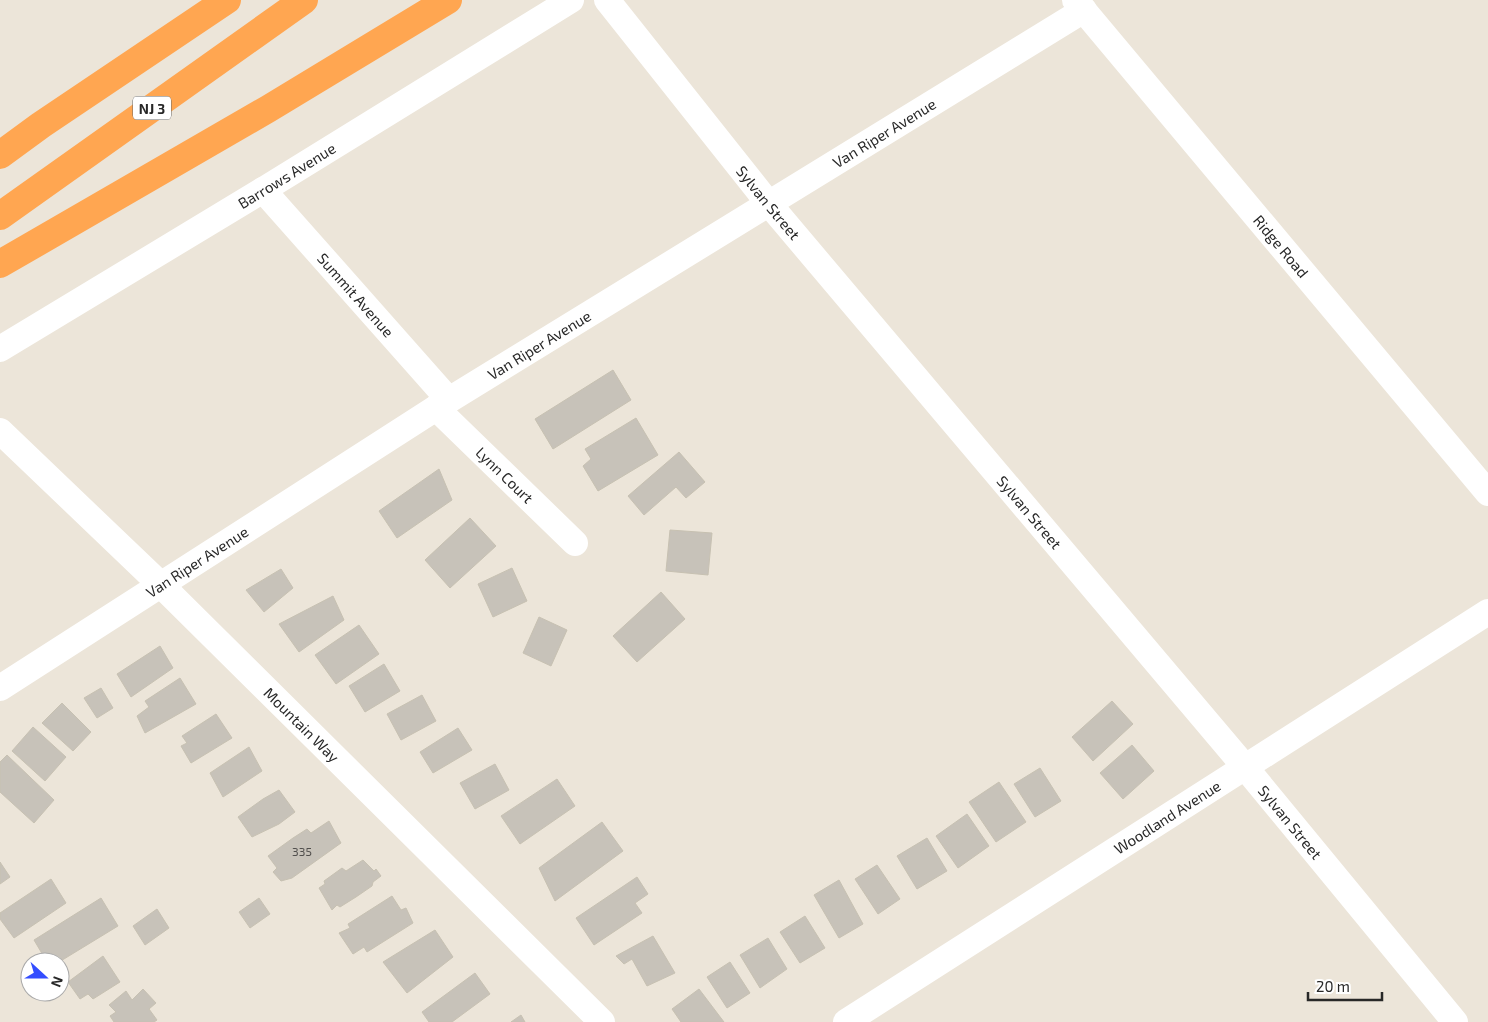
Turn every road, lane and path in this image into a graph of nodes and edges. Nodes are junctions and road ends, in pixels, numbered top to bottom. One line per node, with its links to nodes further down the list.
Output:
1 (227, 0): 7 (highway)
2 (304, 0): 10 (highway, NJ 3)
3 (448, 0): 11 (highway)
4 (571, 0): 8 (street, Barrows Avenue)
5 (607, 0): 9 (street, Sylvan Street)
6 (1080, 5): 9 (street, Van Riper Avenue); 15 (street, Ridge Road)
7 (0, 155)
8 (263, 190): 12 (street, Barrows Avenue); 13 (street, Summit Avenue)
9 (768, 204): 13 (street, Van Riper Avenue); 20 (street, Sylvan Street)
10 (0, 216)
11 (0, 264)
12 (0, 349)
13 (442, 404): 16 (street, Lynn Court); 17 (street, Van Riper Avenue)
14 (0, 431): 17 (street, Mountain Way)
15 (1488, 493)
16 (575, 543)
17 (160, 584): 19 (street, Van Riper Avenue); 21 (street, Mountain Way)
18 (1488, 612): 20 (street, Woodland Avenue)
19 (0, 688)
20 (1244, 766): 22 (street, Woodland Avenue); 23 (street, Sylvan Street)
21 (602, 1022)
22 (846, 1022)
23 (1455, 1022)

